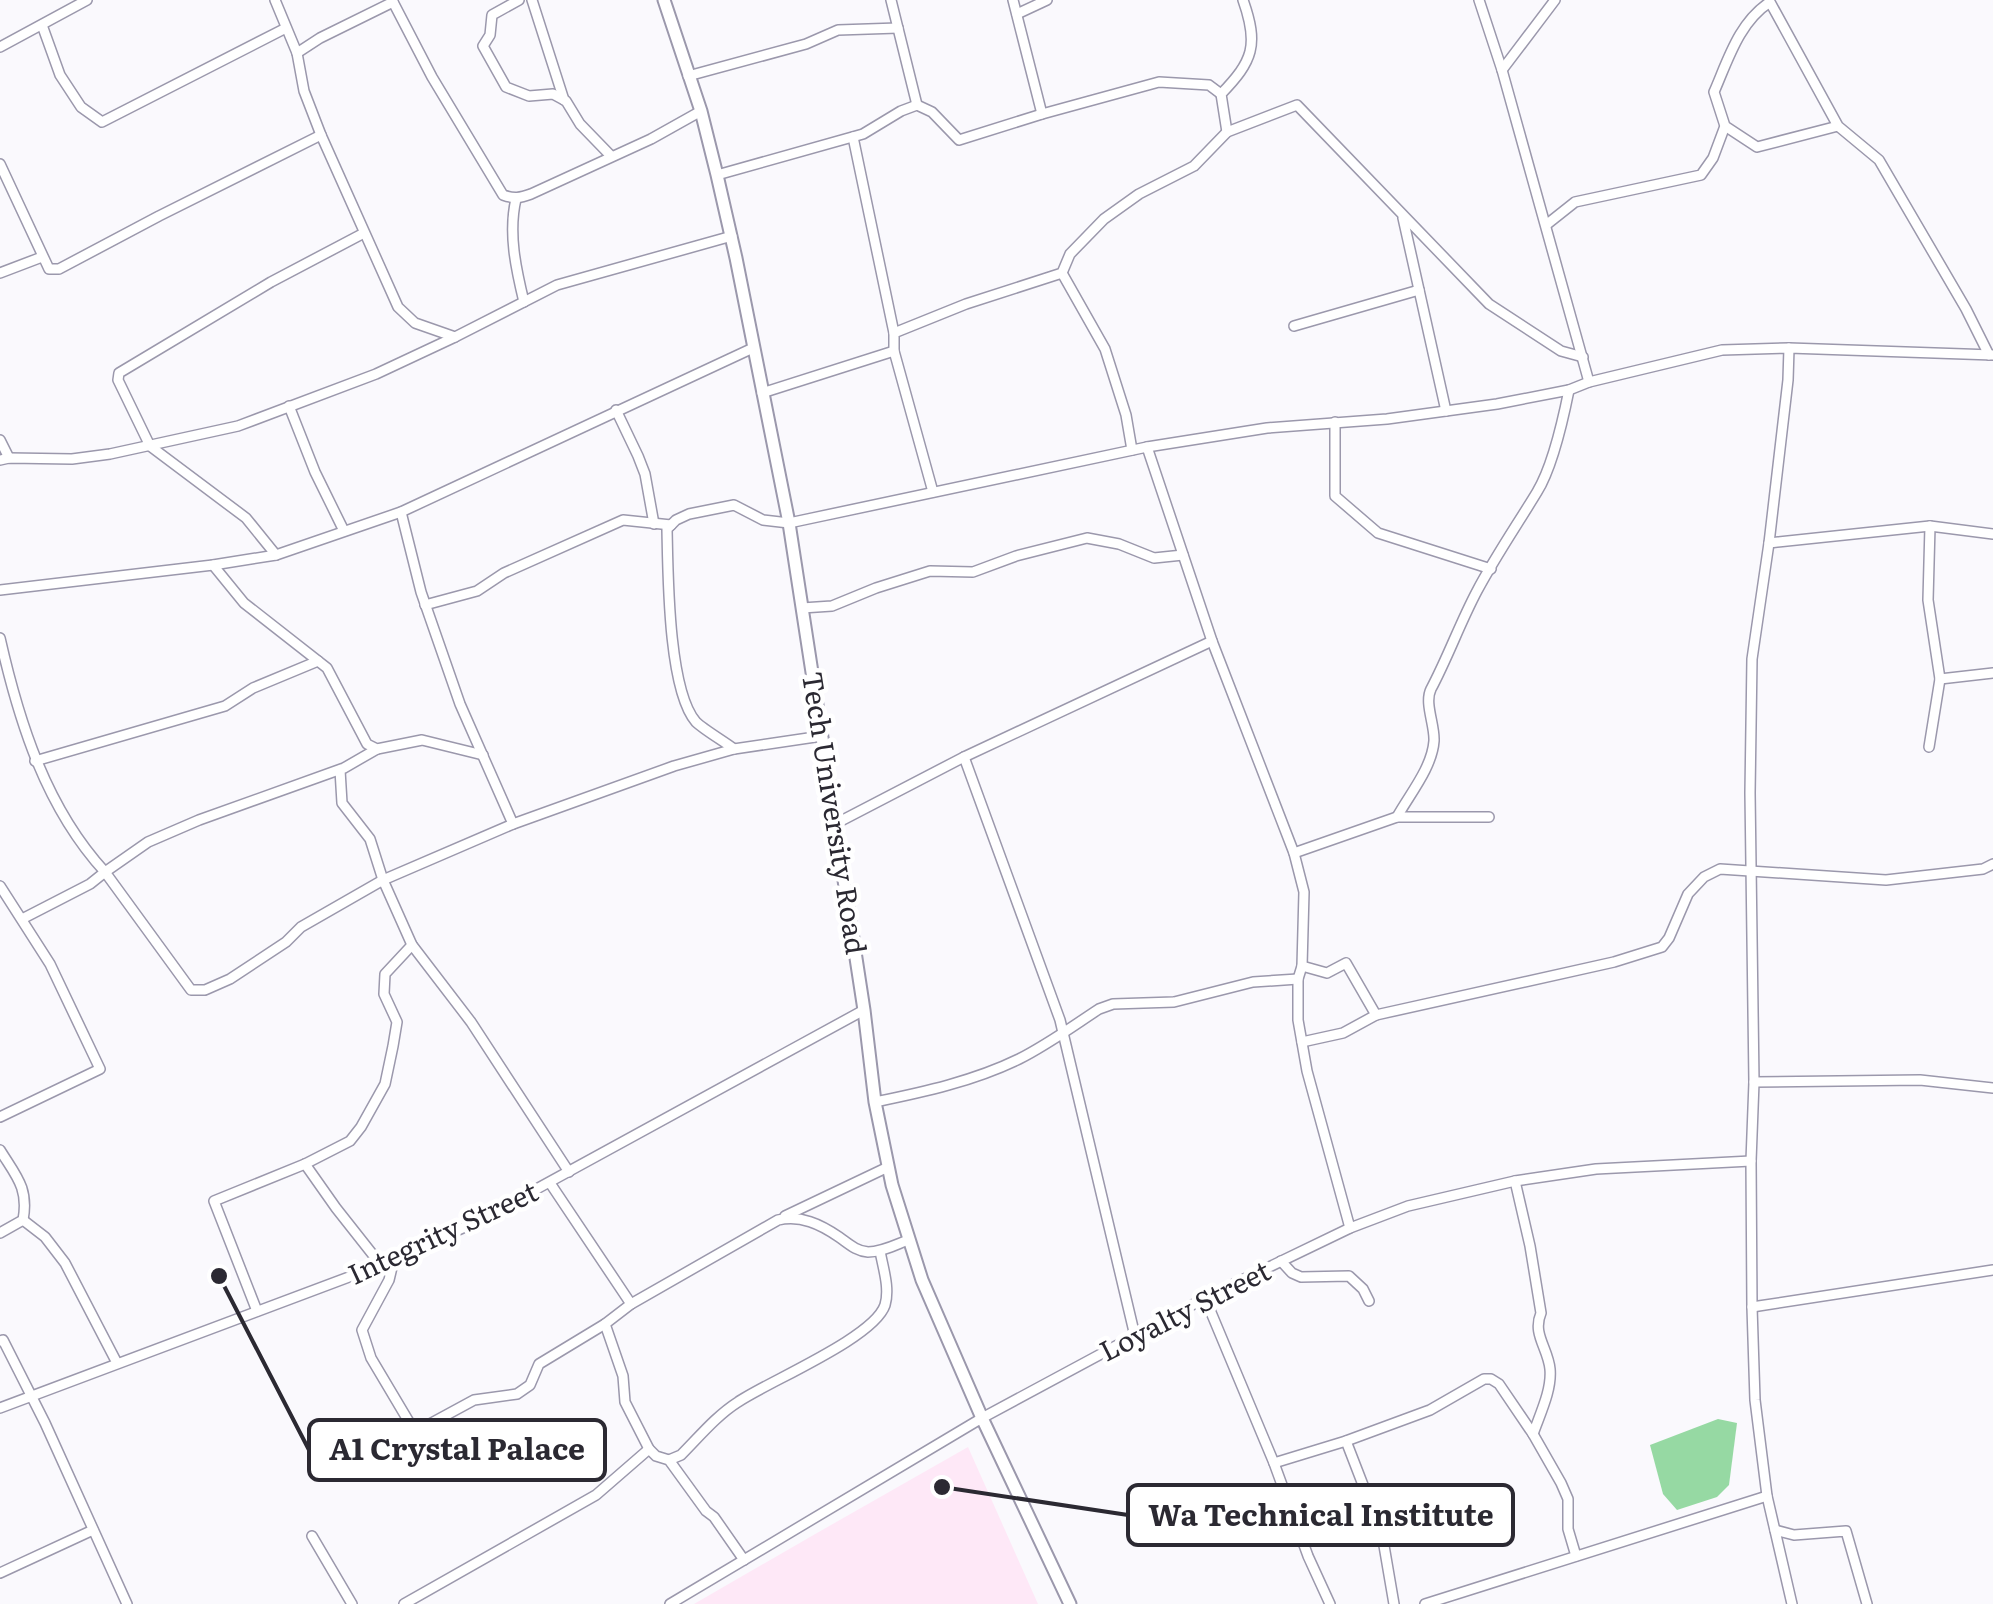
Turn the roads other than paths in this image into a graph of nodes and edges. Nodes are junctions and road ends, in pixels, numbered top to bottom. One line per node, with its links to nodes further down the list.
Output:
1 (59, 0): 14 (street)
2 (86, 0): 14 (street)
3 (274, 0): 17 (street)
4 (519, 0): 24 (street)
5 (532, 0): 24 (street)
6 (664, 0): 22 (street, Tech University Road)
7 (891, 0): 18 (street)
8 (1012, 0): 15 (street)
9 (1047, 0): 15 (street)
10 (1243, 0): 23 (street)
11 (1479, 0): 21 (street)
12 (1555, 0): 21 (street)
13 (393, 1): 20 (street); 36 (street)
14 (64, 10): 16 (street)
15 (1017, 14): 27 (street)
16 (42, 26): 17 (street); 19 (street)
17 (286, 28): 20 (street)
18 (898, 28): 22 (street); 25 (street)
19 (0, 48)
20 (297, 53): 31 (street)
21 (1502, 70): 38 (street)
22 (688, 76): 26 (street, Tech University Road)
23 (1221, 94): 27 (street); 30 (street)
24 (564, 100): 33 (street)
25 (917, 105): 27 (street); 32 (street)
26 (702, 111): 33 (street); 35 (street, Tech University Road)
27 (1042, 114)
28 (1724, 126): 29 (street); 29 (street); 38 (street)
29 (1838, 126): 52 (street)
30 (1227, 132): 37 (street); 42 (street)
31 (320, 135): 39 (street); 41 (street)
32 (853, 137): 35 (street); 47 (street)
33 (611, 156): 36 (street)
34 (0, 164): 41 (street)
35 (718, 174): 40 (street, Tech University Road)
36 (516, 199): 45 (street)
37 (1402, 214): 44 (street); 53 (street)
38 (1546, 225): 53 (street)
39 (364, 233): 48 (street); 62 (street)
40 (732, 236): 45 (street); 49 (street, Tech University Road)
41 (42, 257): 43 (street)
42 (1062, 273): 47 (street); 64 (street)
43 (0, 274)
44 (1419, 290): 46 (street); 59 (street)
45 (524, 302): 48 (street)
46 (1294, 326)
47 (894, 333): 51 (street)
48 (455, 337): 57 (street)
49 (753, 348): 56 (street, Tech University Road); 58 (street)
50 (1789, 348): 52 (street); 54 (street); 74 (street)
51 (894, 351): 56 (street); 66 (street)
52 (1991, 355)
53 (1583, 357): 54 (street)
54 (1589, 382): 55 (street)
55 (1570, 390): 59 (street); 78 (street)
56 (762, 393): 68 (street, Tech University Road)
57 (289, 406): 62 (street); 72 (street)
58 (616, 410): 67 (street); 69 (street)
59 (1446, 411): 60 (street)
60 (1336, 422): 63 (street); 78 (street)
61 (0, 440): 65 (street)
62 (150, 446): 65 (street); 75 (street)
63 (1147, 447): 64 (street); 76 (street)
64 (1132, 450): 66 (street)
65 (4, 459)
66 (933, 492): 68 (street)
67 (402, 512): 72 (street); 80 (street)
68 (789, 523): 70 (street); 81 (street, Tech University Road)
69 (654, 524): 70 (street); 80 (street)
70 (671, 525): 90 (street)
71 (1930, 526): 73 (street); 74 (street); 86 (street)
72 (344, 531): 75 (street)
73 (1993, 534)
74 (1769, 543): 102 (street)
75 (276, 555): 77 (street)
76 (1183, 555): 81 (street); 83 (street)
77 (213, 565): 79 (street); 84 (street)
78 (1491, 568): 95 (street)
79 (0, 590)
80 (426, 605): 91 (street)
81 (802, 608): 87 (street, Tech University Road)
82 (0, 638): 93 (street)
83 (1212, 641): 92 (street); 99 (street)
84 (318, 661): 89 (street); 93 (street)
85 (1993, 673): 86 (street)
86 (1940, 679): 88 (street)
87 (822, 736): 90 (street); 98 (street, Tech University Road)
88 (1929, 747)
89 (376, 749): 91 (street); 94 (street)
90 (734, 749): 97 (street)
91 (483, 754): 97 (street)
92 (964, 757): 98 (street); 111 (street)
93 (36, 761): 101 (street)
94 (340, 770): 101 (street); 103 (street)
95 (1396, 817): 96 (street); 99 (street)
96 (1489, 817)
97 (513, 824): 103 (street)
98 (835, 824): 109 (street, Tech University Road)
99 (1294, 852): 107 (street)
100 (1993, 864): 102 (street)
101 (105, 872): 103 (street); 105 (street)
102 (1752, 872): 110 (street); 113 (street)
103 (383, 880): 106 (street)
104 (0, 886): 105 (street)
105 (22, 918): 116 (street)
106 (412, 946): 119 (street); 121 (street)
107 (1302, 966): 108 (street); 110 (street)
108 (1298, 979): 111 (street); 112 (street)
109 (864, 1010): 115 (street, Tech University Road); 121 (street, Integrity Street)
110 (1376, 1014): 112 (street)
111 (1063, 1033): 115 (street); 140 (street)
112 (1302, 1042): 126 (street)
113 (1754, 1082): 114 (street); 118 (street)
114 (1993, 1088)
115 (875, 1102): 120 (street, Tech University Road)
116 (1, 1114)
117 (0, 1150): 124 (street)
118 (1751, 1161): 122 (street, Loyalty Street); 137 (street)
119 (305, 1164): 132 (street); 138 (street)
120 (888, 1167): 125 (street); 128 (street, Tech University Road)
121 (568, 1172): 123 (street, Integrity Street)
122 (1515, 1181): 126 (street, Loyalty Street); 146 (street)
123 (550, 1183): 130 (street, Integrity Street); 136 (street)
124 (23, 1220): 127 (street); 142 (street)
125 (778, 1220): 129 (street); 136 (street)
126 (1350, 1228): 131 (street, Loyalty Street)
127 (0, 1233)
128 (908, 1240): 129 (street); 145 (street, Tech University Road)
129 (880, 1251): 149 (street)
130 (394, 1259): 132 (street, Integrity Street); 139 (street)
131 (1281, 1262): 134 (street, Loyalty Street); 135 (street)
132 (382, 1265): 138 (street, Integrity Street)
133 (1993, 1270): 137 (street)
134 (1206, 1298): 140 (street, Loyalty Street); 150 (street)
135 (1369, 1301)
136 (631, 1304): 139 (street)
137 (1752, 1307): 151 (street)
138 (258, 1311): 142 (street, Integrity Street)
139 (605, 1324): 148 (street)
140 (1135, 1336): 145 (street, Loyalty Street)
141 (0, 1341): 143 (street)
142 (117, 1363): 143 (street, Integrity Street)
143 (32, 1396): 144 (street, Integrity Street); 152 (street)
144 (0, 1408)
145 (982, 1418): 156 (street, Loyalty Street); 162 (street, Tech University Road)
146 (1533, 1434): 147 (street); 155 (street)
147 (1346, 1442): 150 (street); 164 (street)
148 (649, 1449): 149 (street); 160 (street)
149 (669, 1460): 156 (street)
150 (1274, 1462): 163 (street)
151 (1767, 1496): 153 (street); 155 (street)
152 (93, 1530): 157 (street); 158 (street)
153 (1775, 1530): 166 (street); 167 (street)
154 (312, 1536): 159 (street)
155 (1576, 1556): 165 (street)
156 (744, 1560): 161 (street, Loyalty Street)
157 (0, 1573)
158 (127, 1604)
159 (352, 1604)
160 (404, 1604)
161 (670, 1604)
162 (1070, 1604)
163 (1330, 1604)
164 (1394, 1604)
165 (1425, 1604)
166 (1792, 1604)
167 (1867, 1604)

